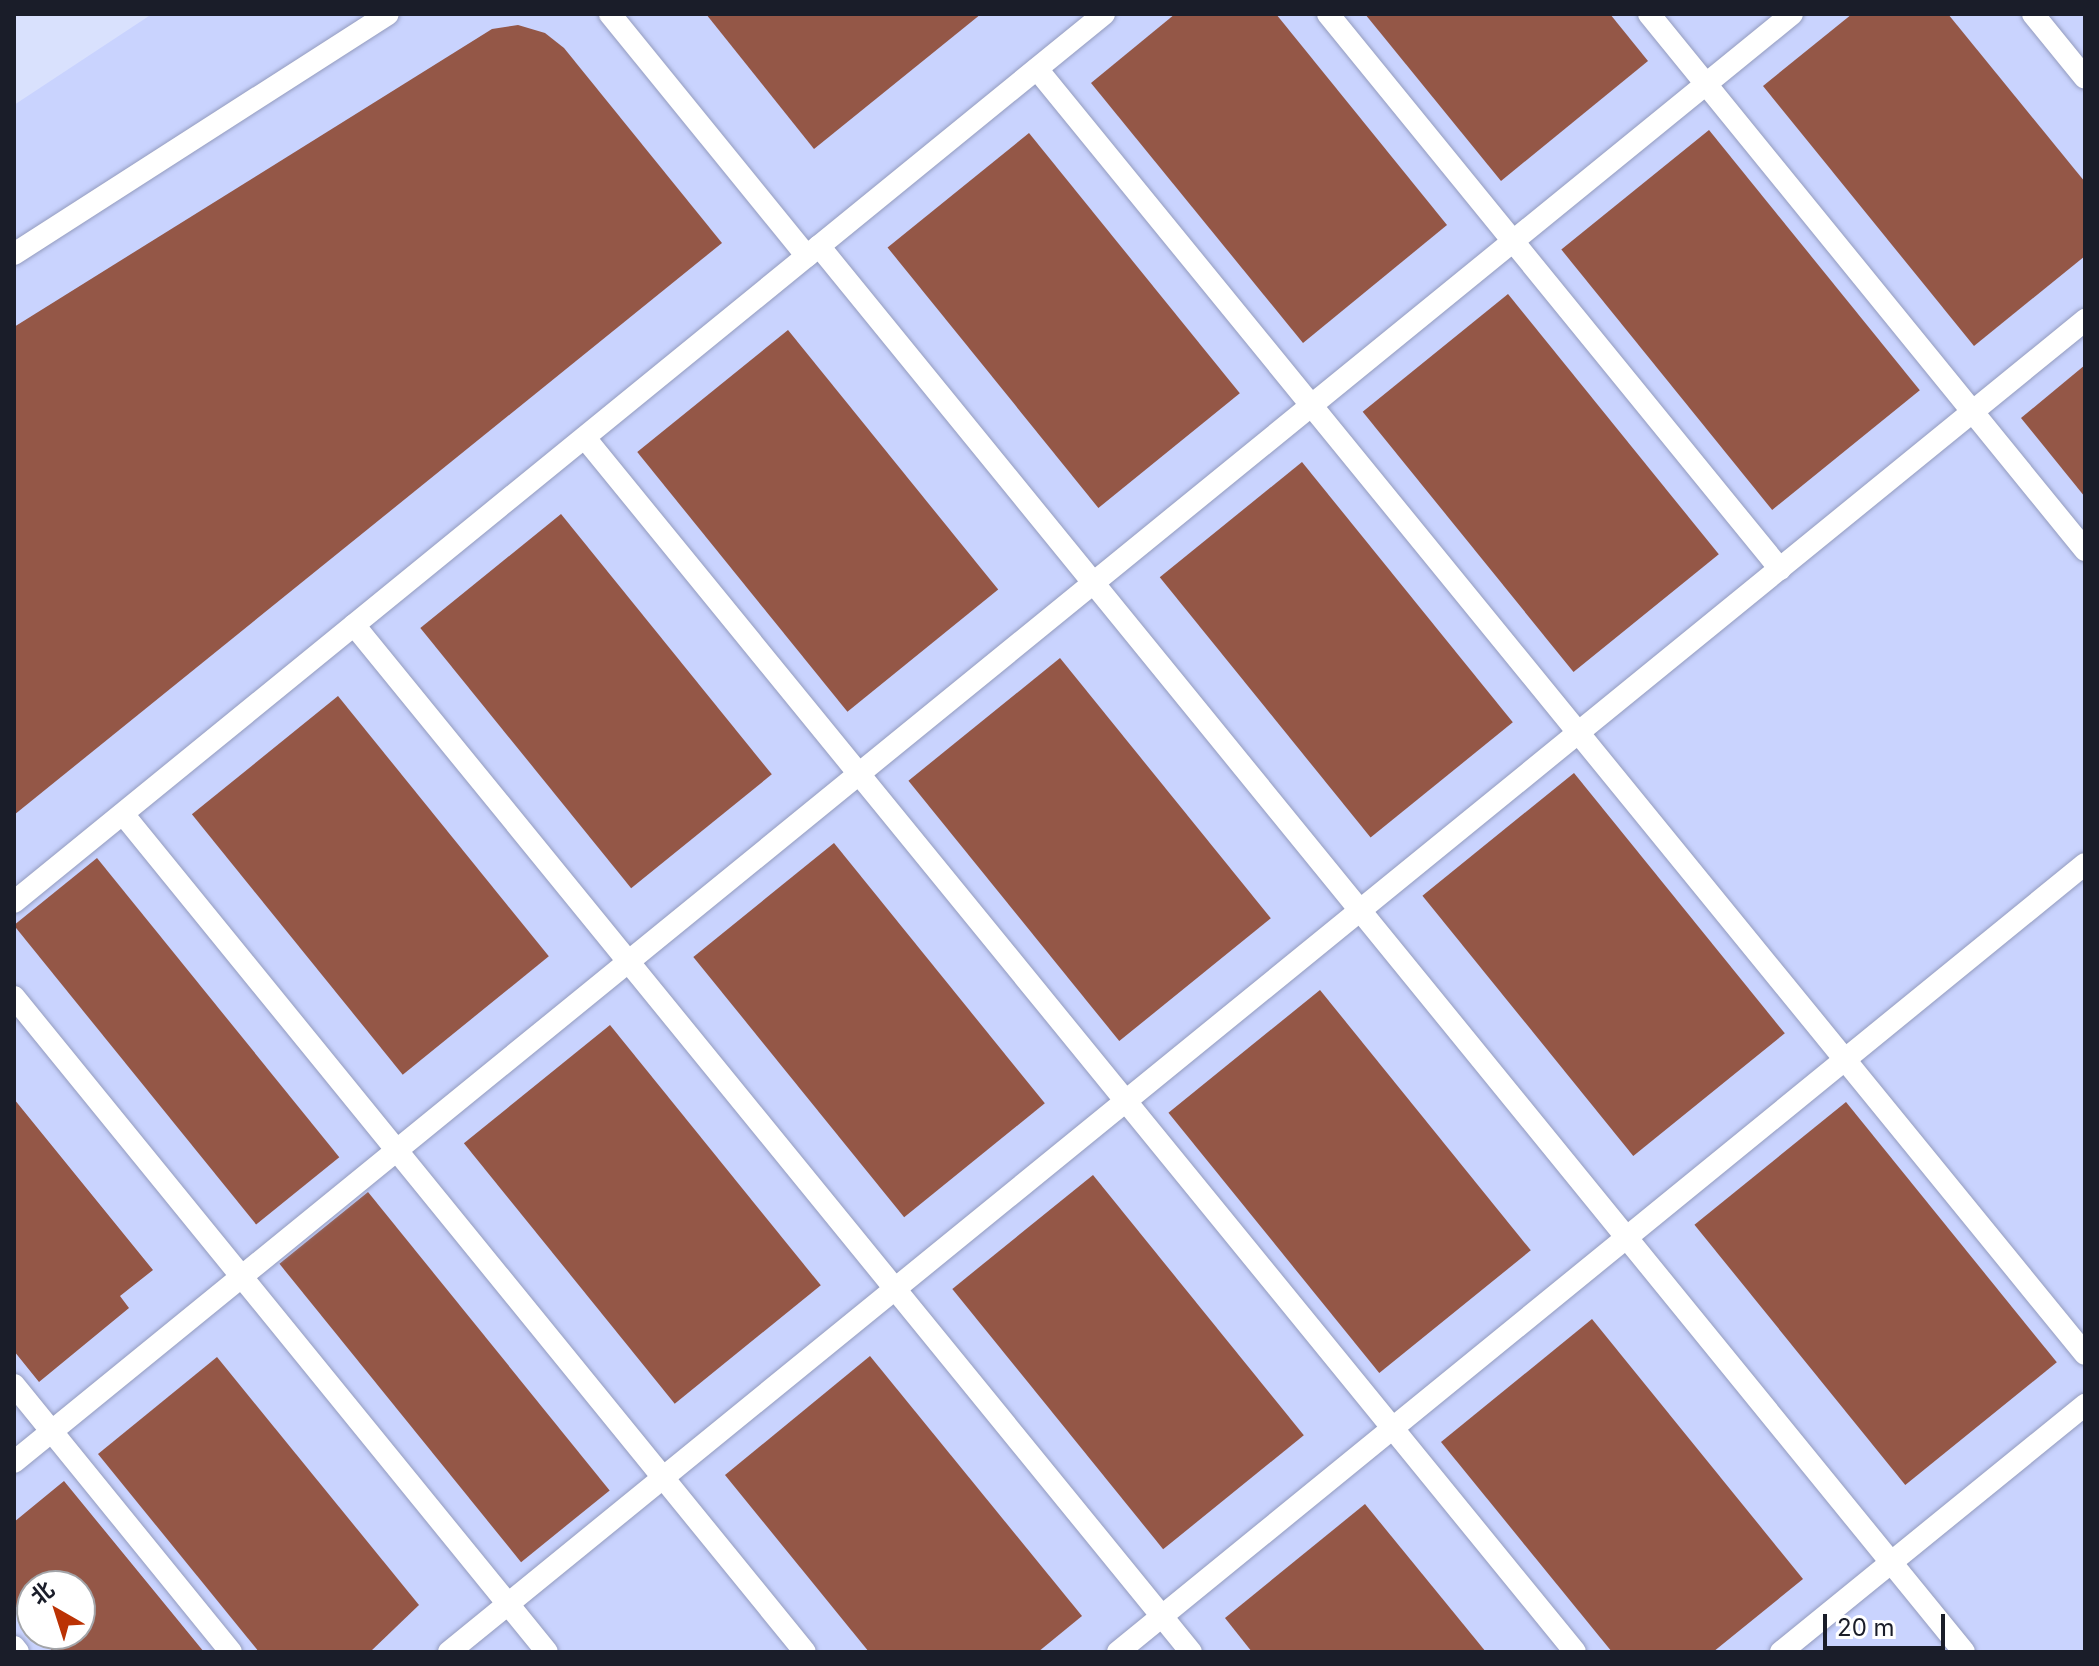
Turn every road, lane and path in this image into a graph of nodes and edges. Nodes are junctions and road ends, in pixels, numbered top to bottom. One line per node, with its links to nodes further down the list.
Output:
1 (388, 14): 13 (lane)
2 (610, 14): 12 (lane)
3 (1104, 14): 8 (lane)
4 (1328, 14): 11 (lane)
5 (1649, 14): 10 (lane)
6 (1792, 14): 10 (lane)
7 (2033, 14): 9 (lane)
8 (1037, 69): 12 (lane); 15 (lane)
9 (2085, 78)
10 (1706, 84): 11 (lane); 16 (lane)
11 (1513, 241): 15 (lane); 19 (lane)
12 (813, 251): 17 (lane); 20 (lane)
13 (14, 254)
14 (2085, 320): 16 (lane)
15 (1312, 406): 20 (lane); 22 (lane)
16 (1972, 411): 18 (lane); 19 (lane)
17 (585, 438): 21 (lane); 23 (lane)
18 (2085, 550)
19 (1780, 569): 22 (lane)
20 (1094, 583): 23 (lane); 27 (lane)
21 (354, 625): 24 (lane); 28 (lane)
22 (1578, 732): 27 (lane); 30 (lane)
23 (859, 774): 28 (lane); 31 (lane)
24 (123, 814): 26 (lane); 32 (lane)
25 (2085, 864): 30 (lane)
26 (14, 902)
27 (1360, 910): 31 (lane); 33 (lane)
28 (628, 962): 32 (lane); 35 (lane)
29 (14, 997): 34 (lane)
30 (1845, 1059): 33 (lane); 36 (lane)
31 (1126, 1101): 35 (lane); 39 (lane)
32 (397, 1151): 34 (lane); 42 (lane)
33 (1627, 1237): 39 (lane); 43 (lane)
34 (241, 1277): 40 (lane); 44 (lane)
35 (895, 1289): 42 (lane); 45 (lane)
36 (2085, 1354)
37 (14, 1385): 40 (lane)
38 (2085, 1405): 43 (lane)
39 (1393, 1428): 45 (lane); 54 (lane)
40 (52, 1432): 41 (lane); 48 (lane)
41 (14, 1462)
42 (664, 1478): 44 (lane); 51 (lane)
43 (1891, 1562): 55 (lane); 56 (lane)
44 (508, 1604): 49 (lane); 50 (lane)
45 (1162, 1616): 52 (lane); 53 (lane)
46 (14, 1647): 47 (lane)
47 (18, 1652)
48 (231, 1652)
49 (449, 1652)
50 (547, 1652)
51 (805, 1652)
52 (1118, 1652)
53 (1191, 1652)
54 (1575, 1652)
55 (1781, 1652)
56 (1964, 1652)

